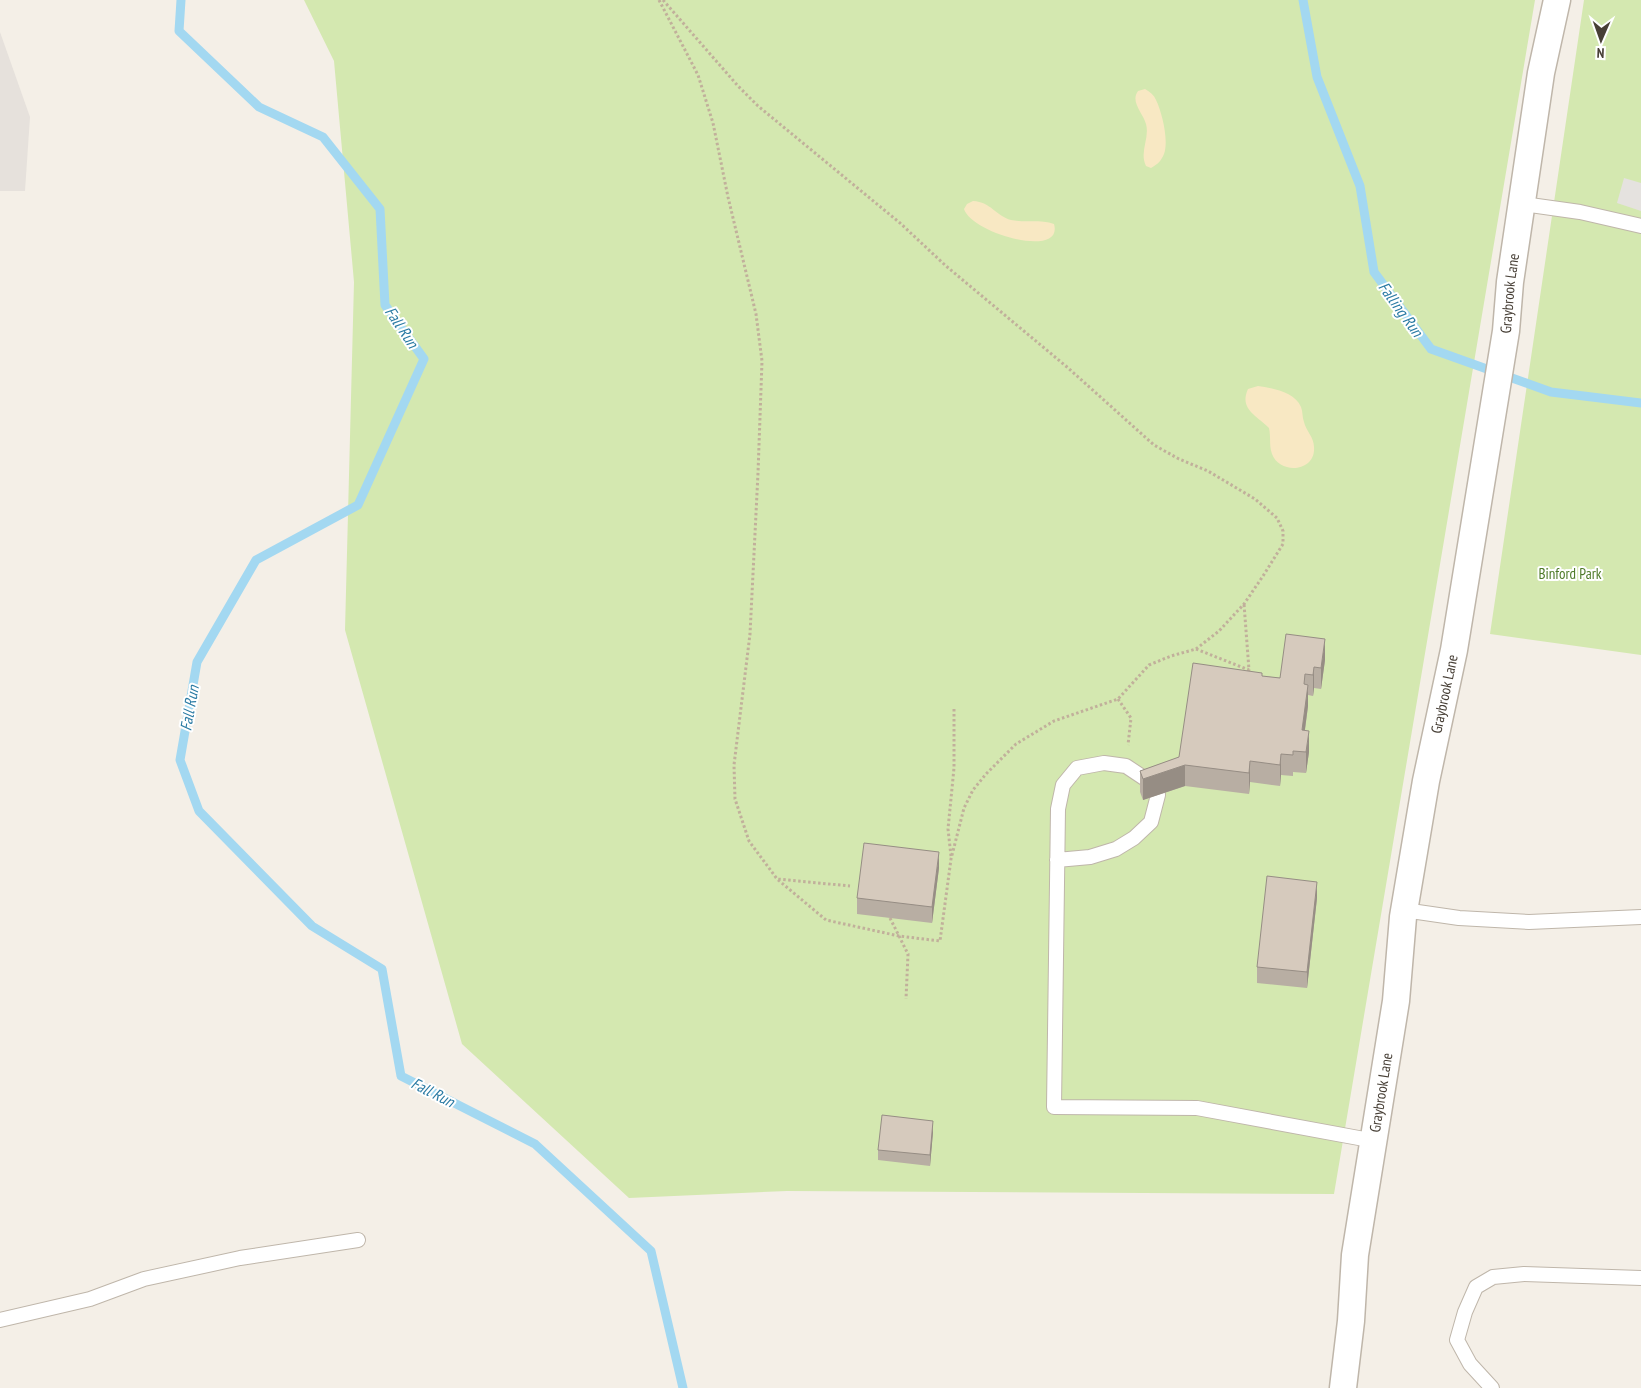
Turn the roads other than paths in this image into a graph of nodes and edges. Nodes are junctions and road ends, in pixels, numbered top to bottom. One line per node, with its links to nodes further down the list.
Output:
1 (1556, 0): 2 (street, Graybrook Lane)
2 (1522, 204): 3 (lane); 5 (street, Graybrook Lane)
3 (1641, 226)
4 (1057, 860): 4 (lane); 7 (lane)
5 (1404, 910): 6 (lane); 7 (street, Graybrook Lane)
6 (1641, 917)
7 (1375, 1141): 11 (street, Graybrook Lane)
8 (358, 1240): 10 (lane)
9 (1641, 1278): 12 (lane)
10 (0, 1320)
11 (1343, 1388)
12 (1492, 1388)

